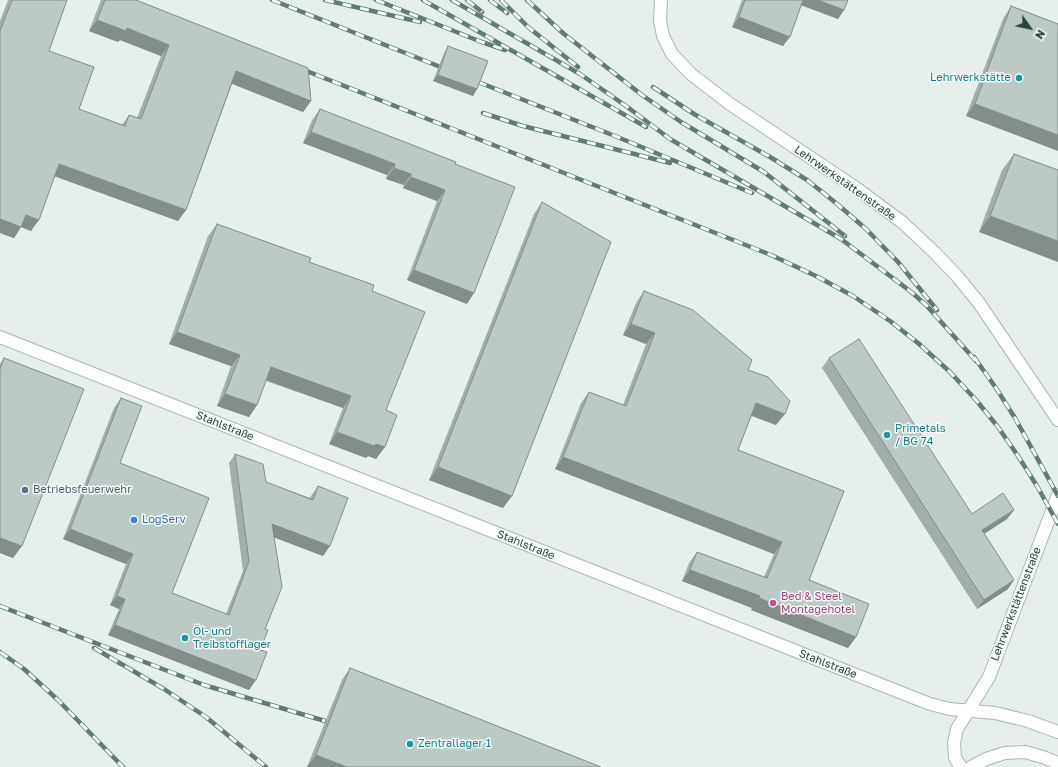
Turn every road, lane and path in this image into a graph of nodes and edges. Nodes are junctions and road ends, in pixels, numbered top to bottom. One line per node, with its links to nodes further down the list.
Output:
1 (661, 0): 3 (street, Lehrwerkstättenstraße)
2 (0, 337): 5 (street, Stahlstraße)
3 (1058, 420)
4 (1058, 495): 5 (street, Lehrwerkstättenstraße)
5 (968, 711): 6 (street, Stahlstraße); 8 (street, Lehrwerkstättenstraße)
6 (1058, 732)
7 (1058, 763): 9 (street)
8 (961, 767)
9 (971, 767)

